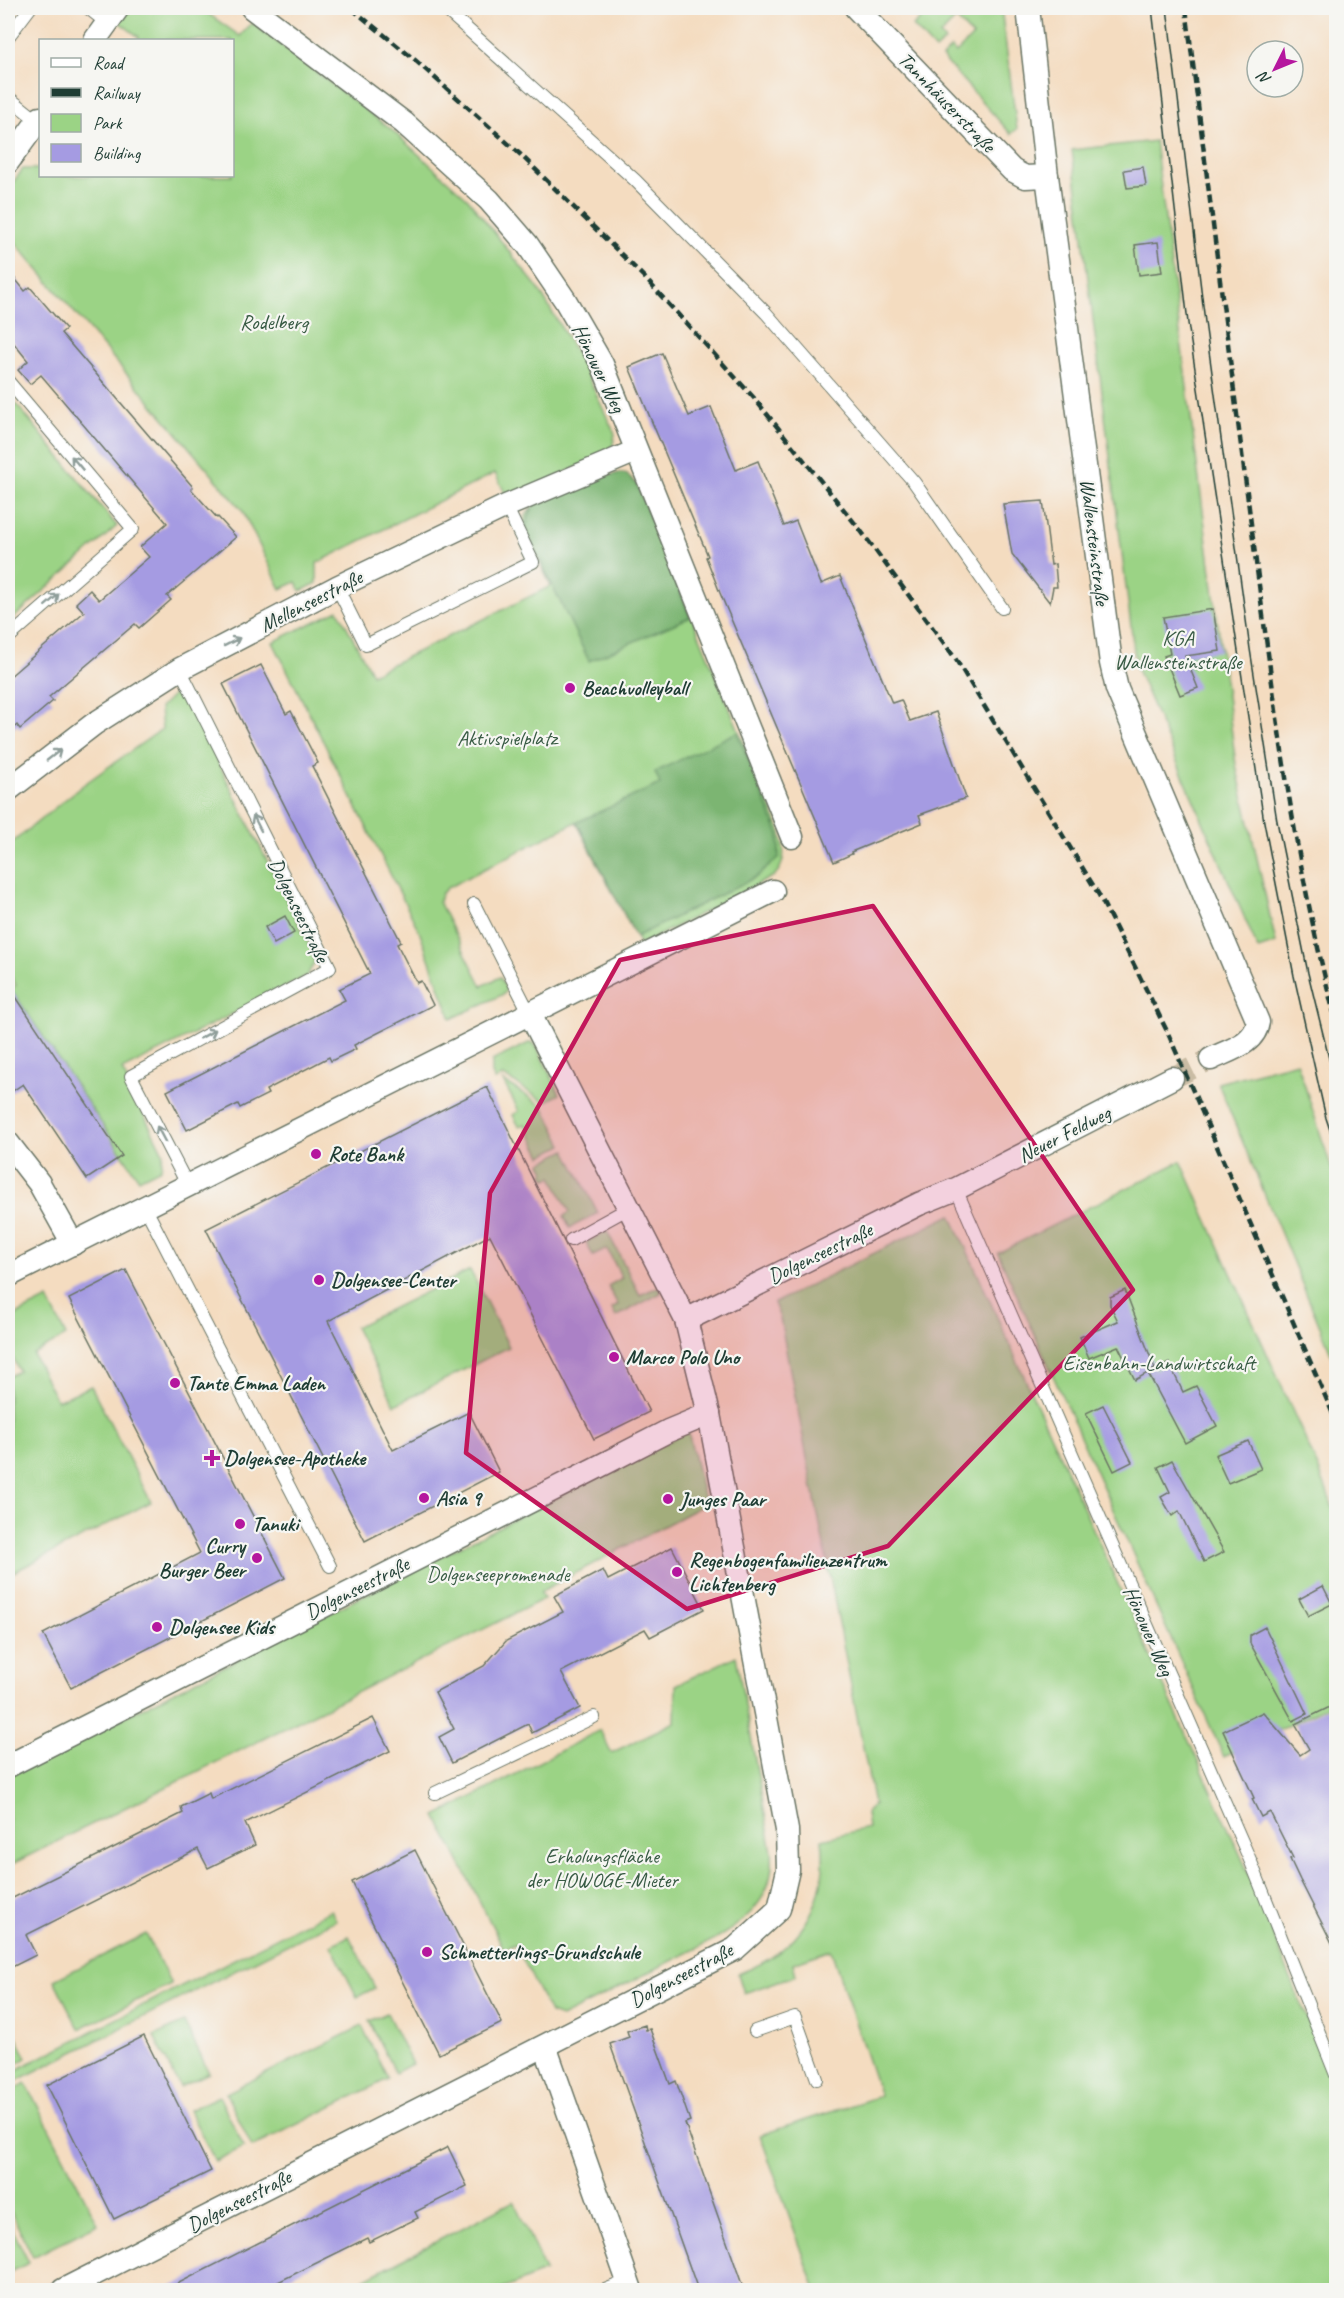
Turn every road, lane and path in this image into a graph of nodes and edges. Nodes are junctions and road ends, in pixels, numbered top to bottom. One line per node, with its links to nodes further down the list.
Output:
1 (30, 8): 8 (lane)
2 (88, 8): 7 (lane)
3 (252, 8): 14 (street, Hönower Weg)
4 (444, 8): 17 (lane)
5 (856, 8): 12 (street, Tannhäuserstraße)
6 (1028, 8): 12 (street, Wallensteinstraße)
7 (106, 24)
8 (8, 37)
9 (8, 97): 10 (lane)
10 (39, 120): 11 (street)
11 (8, 162)
12 (1047, 176): 25 (street, Wallensteinstraße)
13 (8, 381): 18 (lane, one-way to 13)
14 (636, 451): 15 (street, Mellenseestraße); 21 (street, Hönower Weg)
15 (506, 506): 16 (street, Mellenseestraße); 16 (lane)
16 (337, 587): 19 (street, Mellenseestraße, one-way to 16)
17 (1002, 608)
18 (8, 638)
19 (180, 669): 20 (street, Mellenseestraße, one-way to 19); 28 (lane, Dolgenseestraße, one-way to 19)
20 (8, 790)
21 (792, 837)
22 (773, 891): 24 (street)
23 (474, 904): 24 (lane)
24 (530, 1014): 28 (street); 31 (street, Dolgenseestraße)
25 (1211, 1059)
26 (1172, 1078): 29 (street, Neuer Feldweg)
27 (8, 1143): 33 (street)
28 (188, 1186): 30 (street)
29 (956, 1189): 35 (street, Dolgenseestraße); 43 (lane, Hönower Weg)
30 (145, 1207): 33 (street); 37 (lane, Dolgenseestraße)
31 (629, 1208): 32 (lane); 35 (street, Dolgenseestraße)
32 (571, 1240)
33 (73, 1244): 34 (street)
34 (8, 1276)
35 (686, 1320): 36 (street, Dolgenseestraße)
36 (709, 1414): 39 (street, Dolgenseestraße); 42 (street, Dolgenseestraße)
37 (330, 1566)
38 (594, 1717): 40 (lane)
39 (8, 1766)
40 (435, 1793)
41 (755, 2031): 44 (lane)
42 (544, 2046): 45 (street); 46 (street, Dolgenseestraße)
43 (1336, 2074)
44 (818, 2079)
45 (629, 2286): 47 (lane)
46 (63, 2290)
47 (605, 2290)

